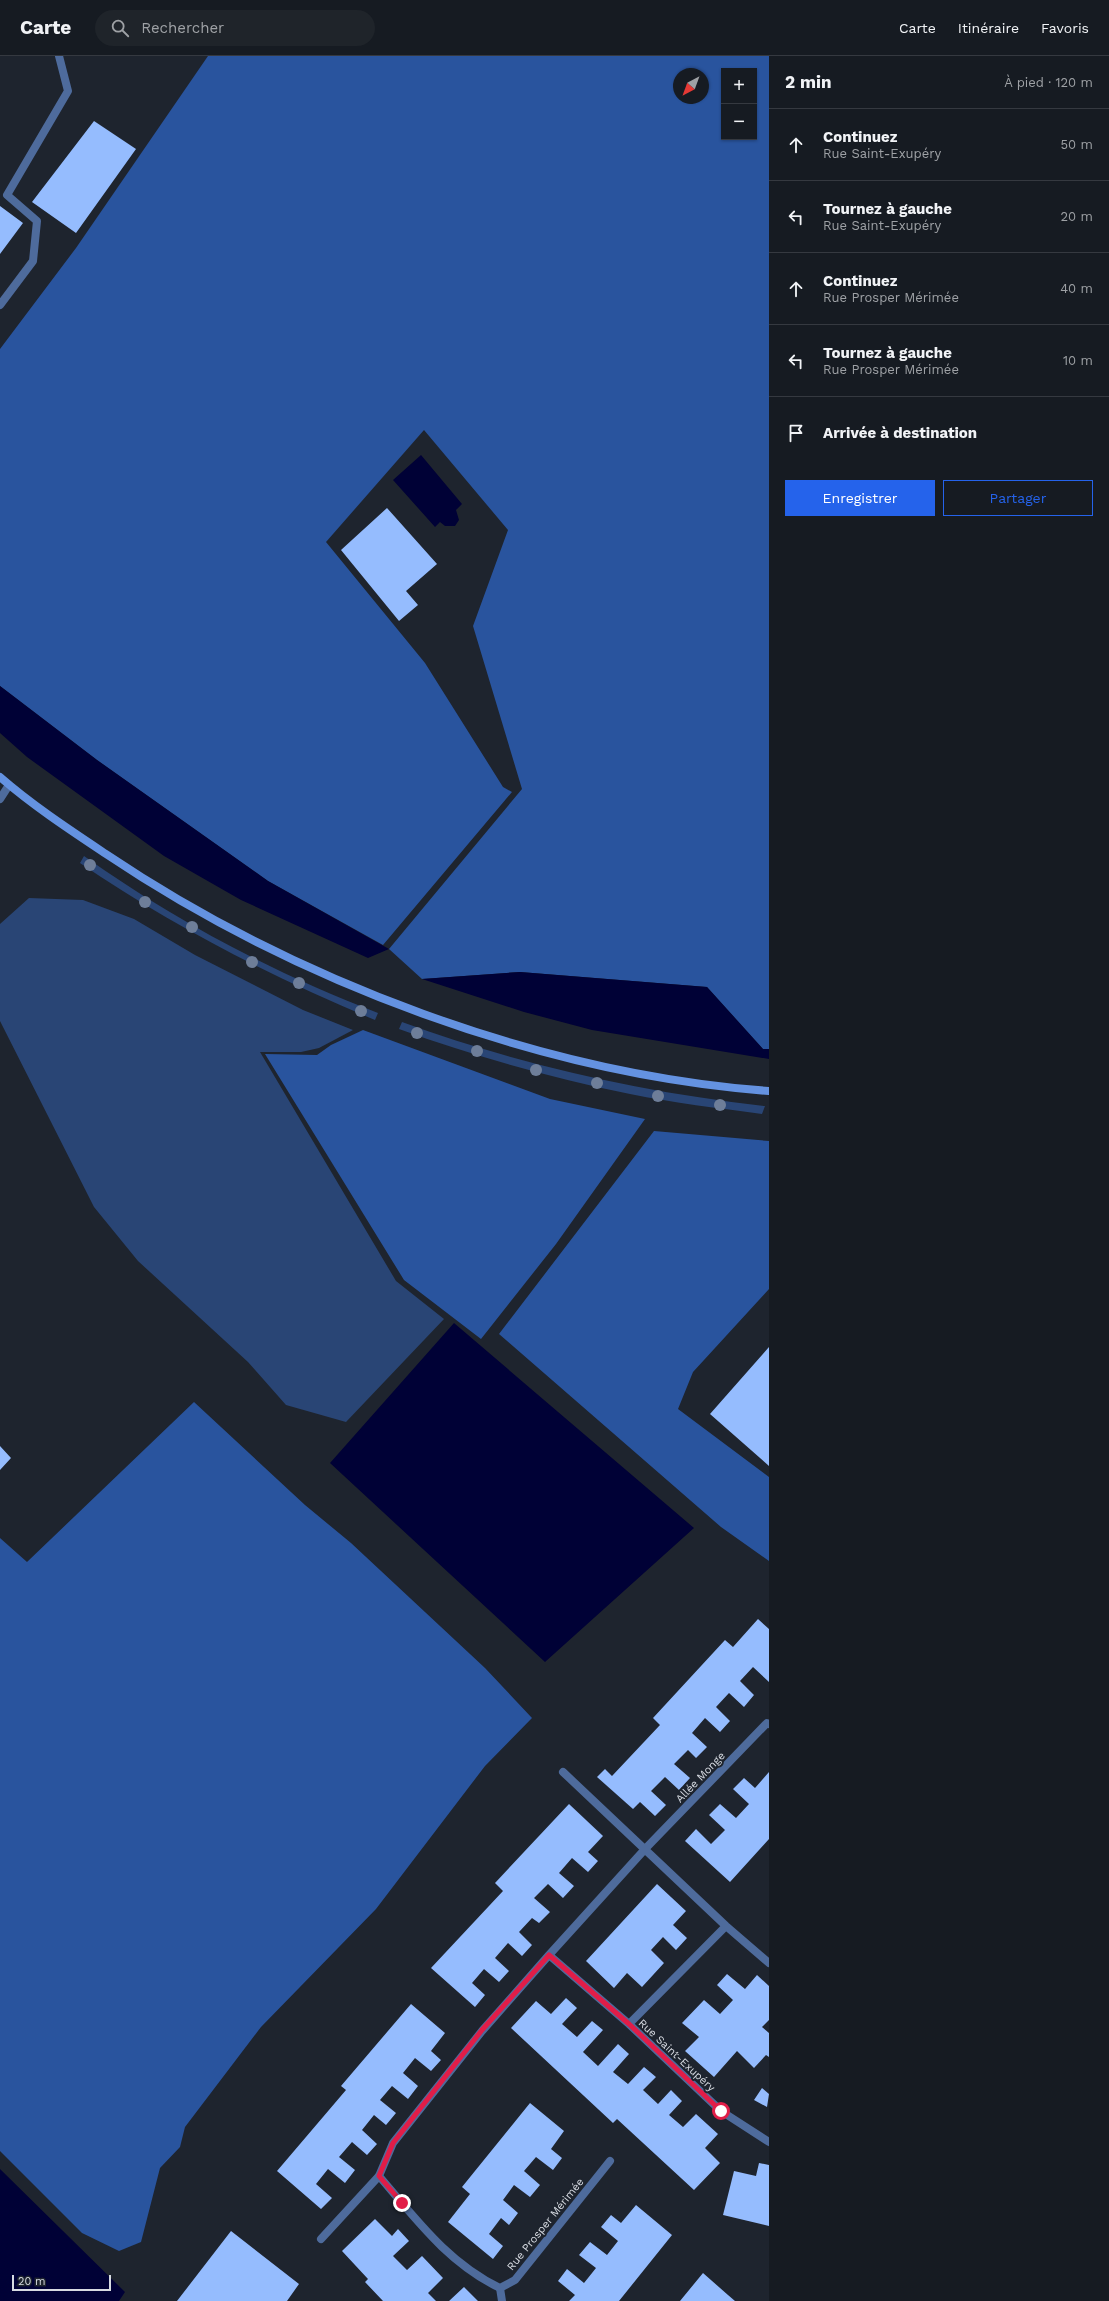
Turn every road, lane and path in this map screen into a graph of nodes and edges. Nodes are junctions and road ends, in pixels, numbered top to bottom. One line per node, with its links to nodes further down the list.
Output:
1 (59, 56): 2 (street)
2 (0, 306)
3 (0, 776): 4 (street)
4 (9, 785): 5 (street); 6 (street)
5 (0, 799)
6 (769, 1091)
7 (769, 1724): 9 (street, Allée Monge)
8 (564, 1772): 9 (street)
9 (646, 1848): 10 (street); 11 (street)
10 (726, 1926): 12 (street); 13 (street, Rue Saint-Exupéry)
11 (549, 1955): 13 (street, Rue Saint-Exupéry); 16 (street)
12 (769, 1963)
13 (629, 2024): 14 (street, Rue Saint-Exupéry)
14 (769, 2142)
15 (610, 2162): 18 (street, Rue Prosper Mérimée)
16 (379, 2176): 17 (street); 18 (street)
17 (321, 2239)
18 (500, 2288): 19 (street)
19 (502, 2301)

